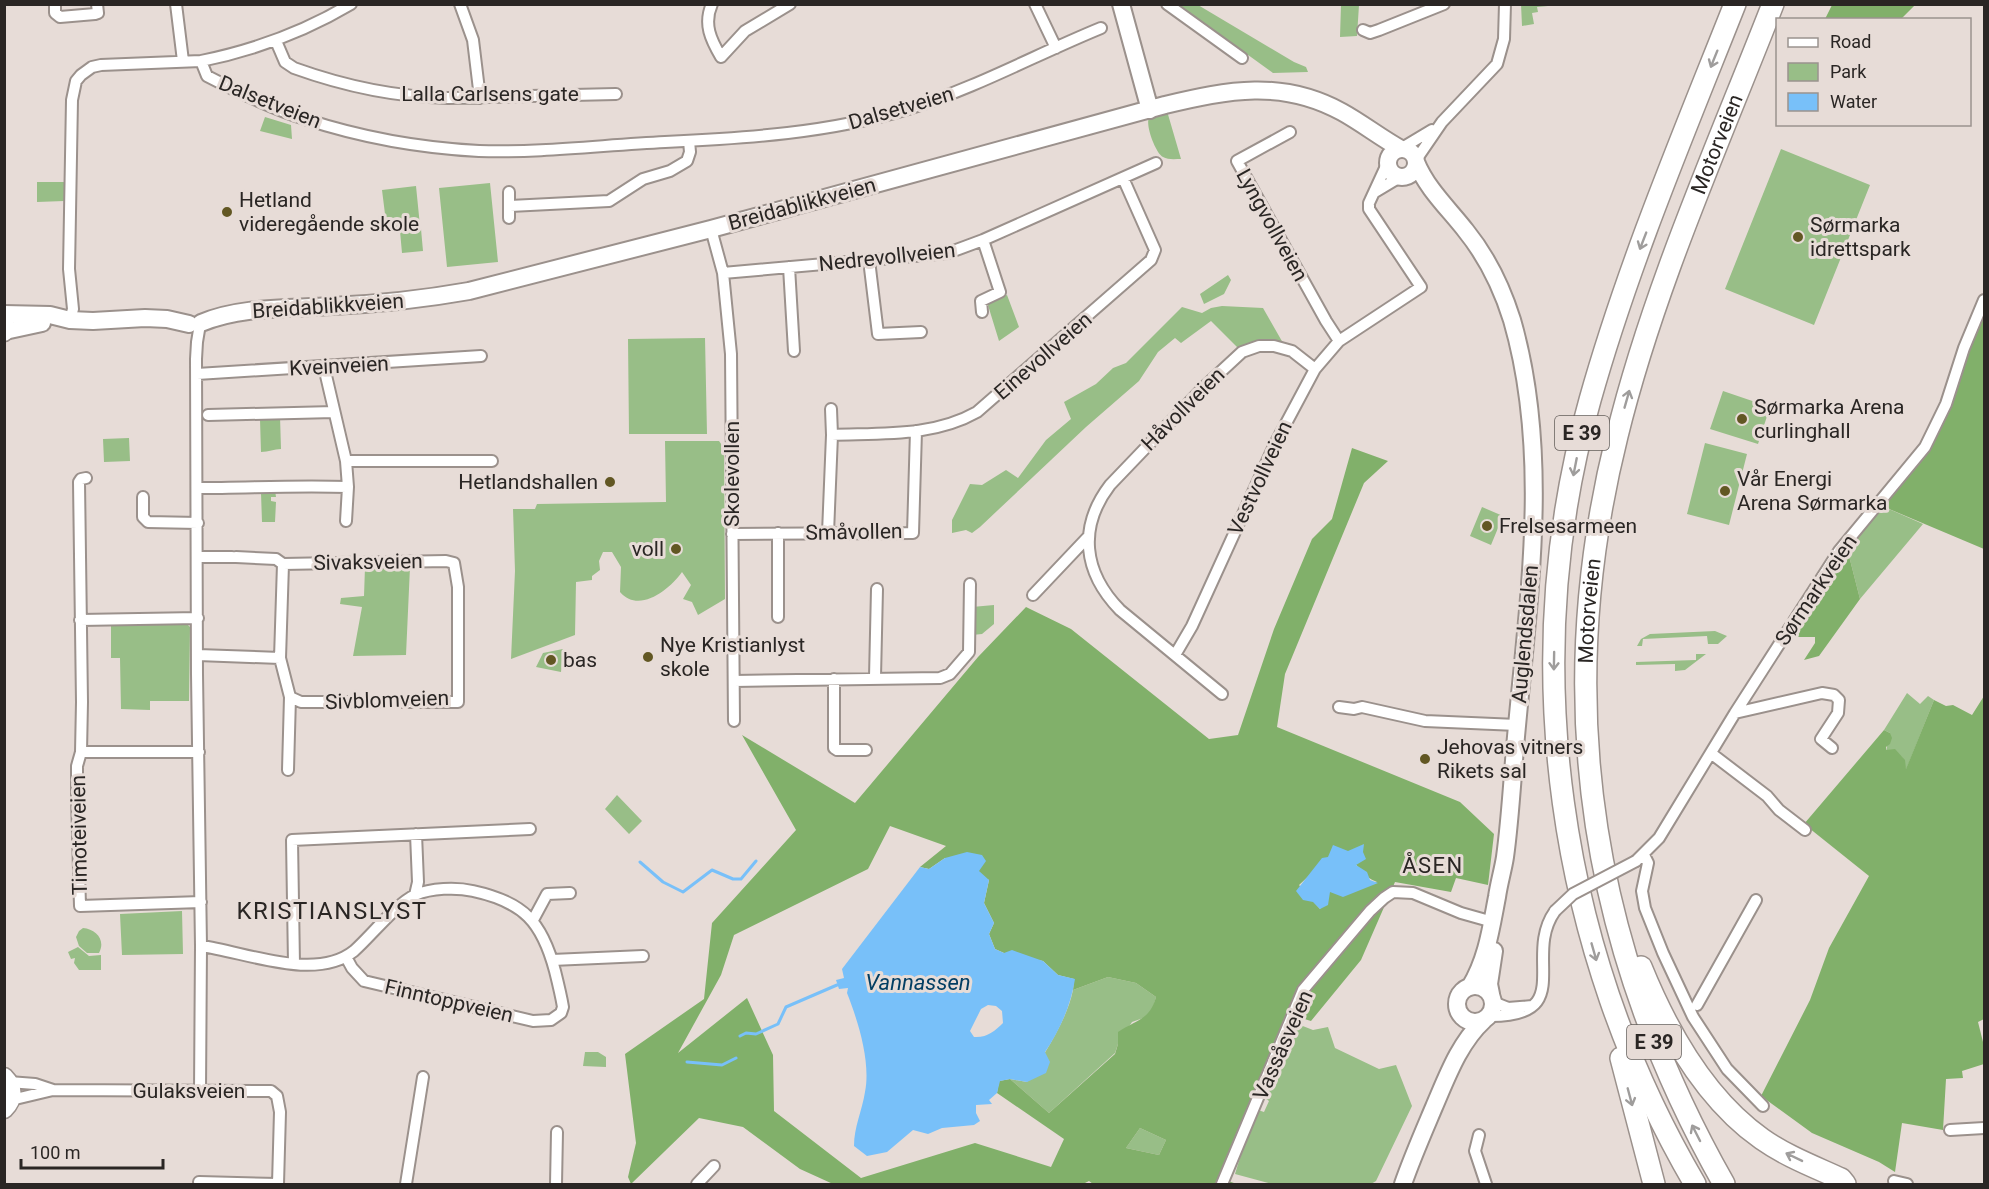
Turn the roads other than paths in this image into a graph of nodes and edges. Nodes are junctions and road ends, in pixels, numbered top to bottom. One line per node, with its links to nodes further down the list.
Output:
1 (55, 4): 2 (street)
2 (97, 4)
3 (176, 4): 20 (street)
4 (351, 4): 17 (street)
5 (460, 4): 23 (street)
6 (712, 4): 7 (street)
7 (790, 4)
8 (1035, 4): 18 (street)
9 (1121, 4): 24 (main road)
10 (1167, 4): 19 (street)
11 (1444, 4): 16 (street)
12 (1505, 4): 26 (street)
13 (1735, 4): 123 (highway, Motorveien / E 39, one-way to 123)
14 (1773, 4): 107 (highway, Motorveien / E 39, one-way to 14)
15 (1101, 28): 18 (street, Dalsetveien)
16 (1363, 30)
17 (276, 41): 21 (street); 23 (street, Lalla Carlsens gate)
18 (1056, 48): 28 (street, Dalsetveien)
19 (1242, 58)
20 (183, 61): 21 (street, Dalsetveien); 45 (street, Dalsetveien)
21 (201, 61): 28 (street, Dalsetveien)
22 (616, 94): 23 (street, Lalla Carlsens gate)
23 (480, 98)
24 (1150, 110): 25 (main road, Breidablikkveien); 40 (main road, Breidablikkveien)
25 (1358, 121): 29 (main road, Breidablikkveien); 32 (main road, Breidablikkveien)
26 (1442, 122): 29 (street); 30 (street)
27 (1290, 132): 55 (street, Lyngvollveien)
28 (689, 141): 38 (street)
29 (1402, 149): 30 (main road); 32 (main road)
30 (1416, 161): 34 (main road); 37 (main road, Auglendsdalen)
31 (1156, 163): 33 (street, Nedrevollveien)
32 (1387, 164): 34 (main road); 36 (street)
33 (1123, 178): 41 (street, Nedrevollveien); 64 (street, Einevollveien)
34 (1401, 178): 36 (street); 37 (main road, Auglendsdalen)
35 (509, 192): 38 (street)
36 (1372, 194): 55 (street, Vestvollveien)
37 (1443, 204): 98 (main road, Auglendsdalen)
38 (510, 206): 39 (street)
39 (509, 218)
40 (711, 229): 44 (street, Skolevollen); 52 (main road, Breidablikkveien)
41 (983, 240): 42 (street, Nedrevollveien); 47 (street, Nedrevollveien)
42 (869, 260): 43 (street, Nedrevollveien); 54 (street)
43 (789, 267): 44 (street, Nedrevollveien); 56 (street, Nedrevollveien)
44 (723, 273): 76 (street, Skolevollen)
45 (70, 291): 49 (street); 51 (street, Dalsetveien)
46 (1984, 300): 96 (street, Sørmarkveien)
47 (982, 312)
48 (4, 314): 49 (main road, Breidablikkveien)
49 (50, 315): 51 (main road, Breidablikkveien)
50 (4, 319): 53 (main road)
51 (70, 320): 52 (main road, Breidablikkveien); 53 (main road, Breidablikkveien)
52 (195, 321): 60 (street)
53 (5, 331)
54 (921, 332)
55 (1339, 341): 59 (street, Vestvollveien)
56 (794, 351)
57 (481, 356): 58 (street, Kveinveien)
58 (324, 367): 60 (street, Kveinveien); 62 (street)
59 (1316, 369): 77 (street, Håvollveien); 88 (street, Vestvollveien)
60 (197, 374): 70 (street)
61 (831, 409): 65 (street)
62 (334, 412): 63 (street); 66 (street)
63 (208, 415)
64 (916, 431): 65 (street, Einevollveien); 74 (street, Småvollen)
65 (832, 435): 74 (street)
66 (346, 461): 67 (street); 69 (street)
67 (492, 461)
68 (86, 478): 86 (street, Timoteiveien)
69 (348, 487): 70 (street); 72 (street)
70 (198, 488): 73 (street)
71 (143, 497): 73 (street)
72 (346, 521)
73 (198, 523): 78 (street)
74 (828, 532): 75 (street, Småvollen)
75 (778, 533): 76 (street, Småvollen); 84 (street)
76 (732, 534): 92 (street, Skolevollen)
77 (1087, 538): 83 (street, Håvollveien); 88 (street, Håvollveien)
78 (198, 557): 80 (street, Sivaksveien); 85 (street)
79 (454, 562): 80 (street, Sivaksveien); 94 (street, Sivblomveien)
80 (283, 564): 89 (street, Sivaksveien)
81 (970, 584): 90 (street)
82 (877, 589): 90 (street)
83 (1033, 595)
84 (778, 617)
85 (198, 618): 86 (street); 87 (street)
86 (80, 620): 101 (street, Timoteiveien)
87 (198, 655): 89 (street); 102 (street)
88 (1175, 655): 93 (street)
89 (280, 658): 94 (street)
90 (875, 677): 91 (street)
91 (834, 679): 92 (street); 100 (street)
92 (734, 681): 97 (street, Skolevollen)
93 (1222, 694)
94 (290, 697): 104 (street)
95 (1339, 707): 98 (street, Auglendsdalen)
96 (1735, 713): 99 (street); 103 (street, Sørmarkveien)
97 (734, 721)
98 (1517, 725): 110 (main road, Auglendsdalen)
99 (1832, 748)
100 (866, 750)
101 (81, 752): 102 (street, Timoteiveien); 114 (street, Timoteiveien)
102 (199, 752): 114 (street)
103 (1712, 754): 106 (street); 109 (street, Sørmarkveien)
104 (288, 770)
105 (530, 829): 108 (street)
106 (1805, 831)
107 (1598, 833): 149 (highway, Motorveien / E 39, one-way to 107); 150 (highway, E 39, one-way to 107)
108 (416, 834): 112 (street); 121 (street)
109 (1640, 858): 125 (street, Sørmarkveien, bridge); 132 (street)
110 (1505, 859): 116 (main road); 125 (main road)
111 (570, 893): 115 (street)
112 (415, 895): 115 (street); 119 (street)
113 (1756, 900): 124 (street)
114 (201, 902): 117 (street)
115 (533, 920): 120 (street)
116 (1492, 922): 122 (main road); 145 (street, Vassåsveien)
117 (201, 946): 121 (street); 130 (street)
118 (643, 956): 120 (street)
119 (346, 957): 120 (street, Finntoppveien); 121 (street)
120 (552, 960)
121 (294, 964)
122 (1470, 987): 125 (main road); 126 (main road)
123 (1609, 999): 147 (highway, E 39, one-way to 147); 148 (highway, Motorveien / E 39)
124 (1697, 1005)
125 (1489, 1008): 126 (main road); 127 (main road)
126 (1460, 1013): 127 (main road)
127 (1453, 1060): 140 (main road)
128 (423, 1077): 142 (street)
129 (53, 1090): 130 (street, Gulaksveien); 131 (street, Gulaksveien); 131 (street)
130 (200, 1091): 141 (street, Gulaksveien)
131 (6, 1092)
132 (1763, 1106)
133 (1984, 1128): 134 (street)
134 (1950, 1130)
135 (557, 1132): 143 (street)
136 (1479, 1135): 146 (street)
137 (714, 1166): 144 (street)
138 (1894, 1181): 151 (street)
139 (199, 1182): 141 (street)
140 (1404, 1182)
141 (278, 1185)
142 (406, 1185)
143 (556, 1185)
144 (697, 1185)
145 (1222, 1185)
146 (1486, 1185)
147 (1654, 1185)
148 (1695, 1185)
149 (1724, 1185)
150 (1845, 1185)
151 (1906, 1185)

